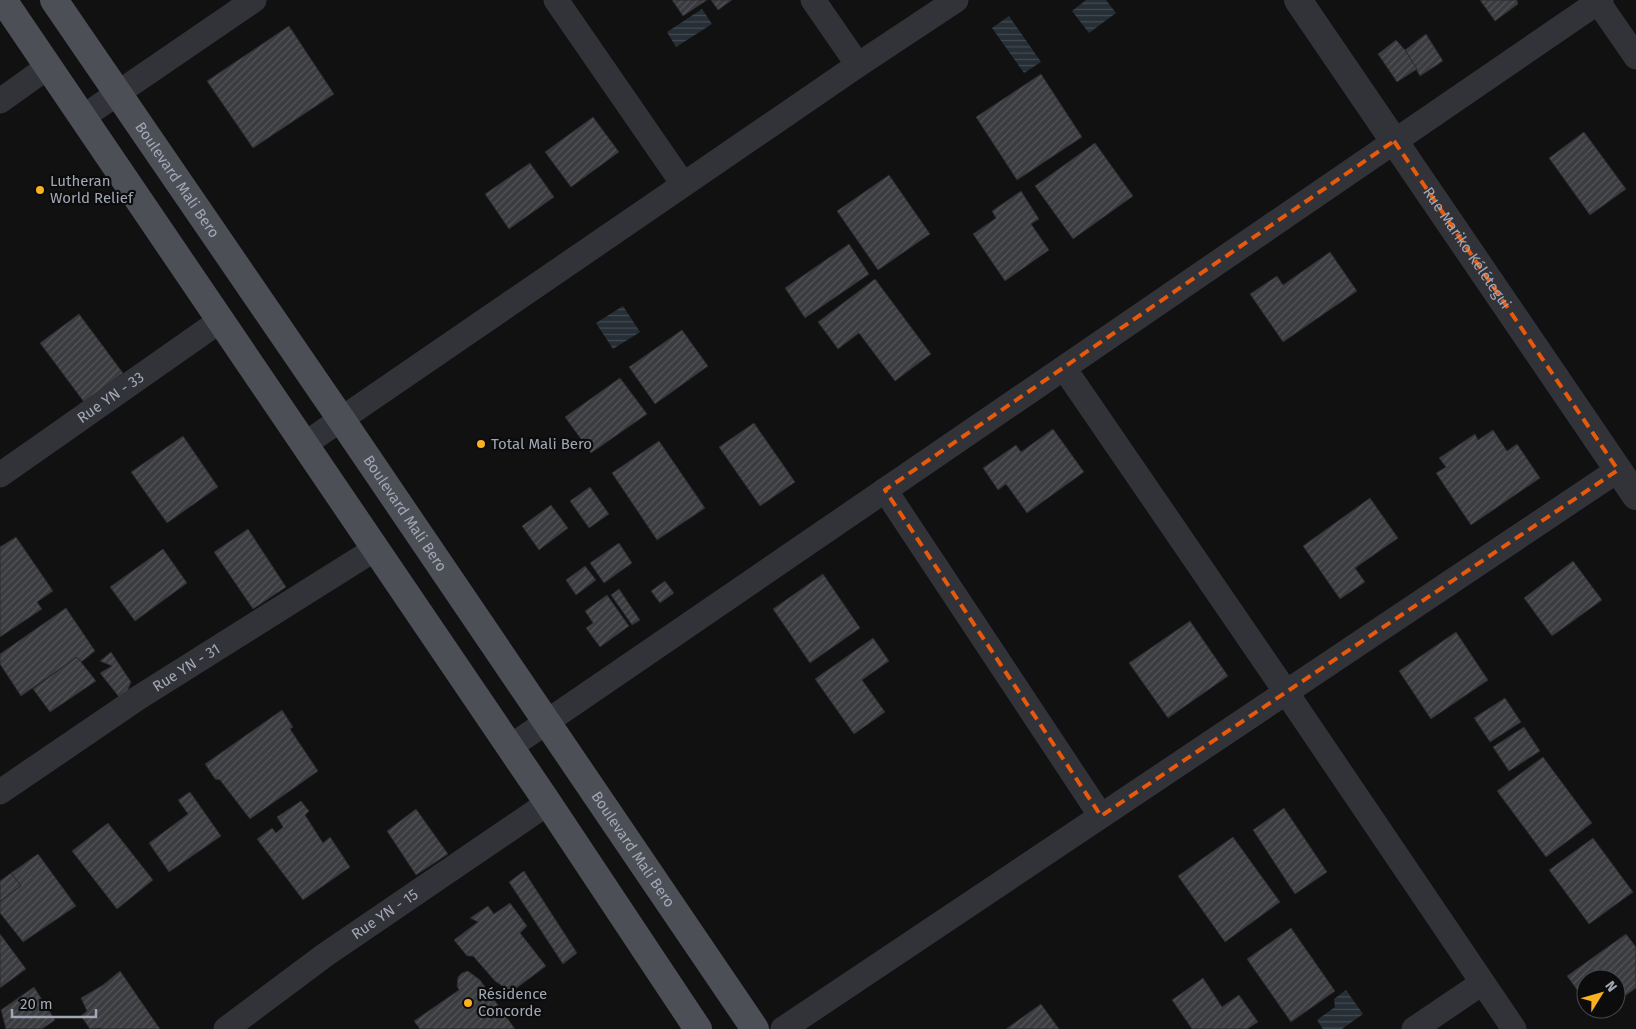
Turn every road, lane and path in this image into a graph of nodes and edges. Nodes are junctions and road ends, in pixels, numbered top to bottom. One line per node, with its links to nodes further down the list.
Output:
1 (3, 0): 11 (main road)
2 (54, 0): 12 (main road, Boulevard Mali Bero)
3 (254, 0): 12 (street)
4 (556, 0): 16 (street)
5 (813, 0): 10 (street)
6 (956, 0): 10 (street)
7 (1298, 0): 15 (street, Rue Mariko Kélétegui)
8 (1599, 1): 9 (street); 15 (street)
9 (1636, 57)
10 (858, 65): 16 (street)
11 (49, 66): 13 (street); 14 (main road)
12 (118, 94): 14 (street); 19 (main road, Boulevard Mali Bero)
13 (0, 102)
14 (83, 117): 17 (main road)
15 (1394, 141): 18 (street); 21 (street, Rue Mariko Kélétegui)
16 (683, 184): 19 (street)
17 (221, 320): 20 (main road); 22 (street, Rue YN - 33)
18 (1064, 368): 23 (street); 26 (street)
19 (341, 419): 20 (street); 27 (main road, Boulevard Mali Bero)
20 (305, 444): 25 (main road)
21 (1618, 470): 24 (street, Rue Mariko Kélétegui); 26 (street)
22 (0, 475)
23 (885, 490): 27 (street); 31 (street)
24 (1636, 496)
25 (376, 549): 28 (main road); 29 (street, Rue YN - 31)
26 (1286, 692): 31 (street); 32 (street)
27 (546, 722): 28 (street); 35 (main road, Boulevard Mali Bero)
28 (510, 747): 30 (main road)
29 (0, 792)
30 (548, 803): 33 (street, Rue YN - 15); 34 (main road)
31 (1101, 816): 36 (street)
32 (1482, 983): 37 (street); 38 (street)
33 (226, 1029)
34 (698, 1029)
35 (755, 1029)
36 (783, 1029)
37 (1414, 1029)
38 (1514, 1029)

